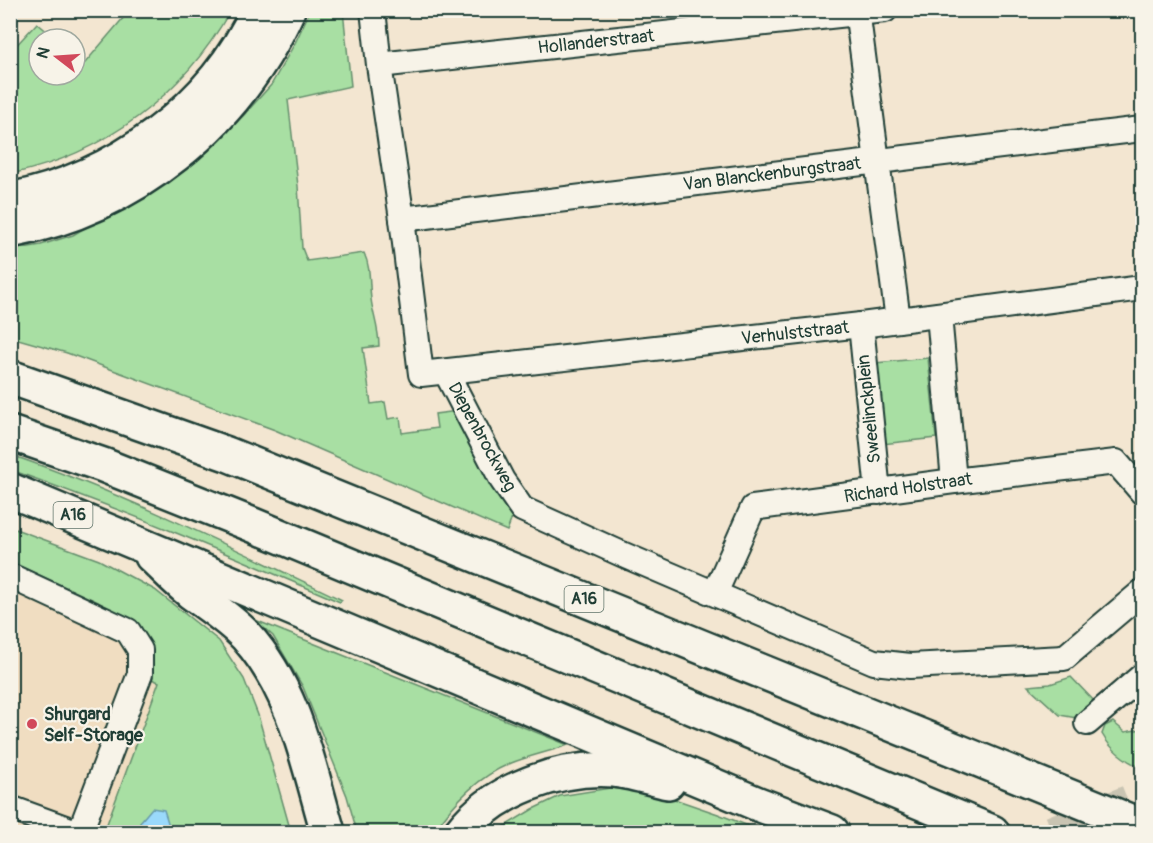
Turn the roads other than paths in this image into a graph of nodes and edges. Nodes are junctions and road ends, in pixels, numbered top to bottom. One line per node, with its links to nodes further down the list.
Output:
1 (258, 10): 9 (main road)
2 (288, 10): 11 (main road)
3 (374, 10): 6 (street, Diepenbrockweg)
4 (885, 10): 5 (street, Hollanderstraat)
5 (857, 12): 6 (street, Hollanderstraat); 8 (street)
6 (379, 65): 10 (street, Diepenbrockweg)
7 (1143, 129): 8 (street, Van Blanckenburgstraat)
8 (877, 161): 10 (street, Van Blanckenburgstraat); 14 (street)
9 (10, 200)
10 (402, 219): 16 (street, Diepenbrockweg)
11 (10, 231)
12 (1143, 288): 13 (street, Verhulststraat)
13 (939, 315): 14 (street, Verhulststraat); 19 (street)
14 (898, 320): 15 (street, Verhulststraat)
15 (861, 325): 16 (street, Verhulststraat); 21 (street, Sweelinckplein)
16 (446, 372): 26 (street, Diepenbrockweg)
17 (14, 379): 31 (main road, A16)
18 (10, 433): 36 (main road)
19 (954, 481): 21 (street, Richard Holstraat); 22 (street, Richard Holstraat)
20 (10, 490): 23 (main road, A16)
21 (878, 492): 26 (street, Richard Holstraat)
22 (1143, 492)
23 (135, 541): 29 (main road, A16); 33 (main road, A16)
24 (10, 576): 32 (street)
25 (1143, 592): 26 (street, Diepenbrockweg)
26 (715, 593)
27 (1143, 676): 28 (street)
28 (1088, 723)
29 (758, 804): 34 (main road, A16); 35 (main road, A16)
30 (10, 808): 32 (street)
31 (1143, 826)
32 (78, 832)
33 (328, 832)
34 (461, 832)
35 (832, 832)
36 (992, 832)

